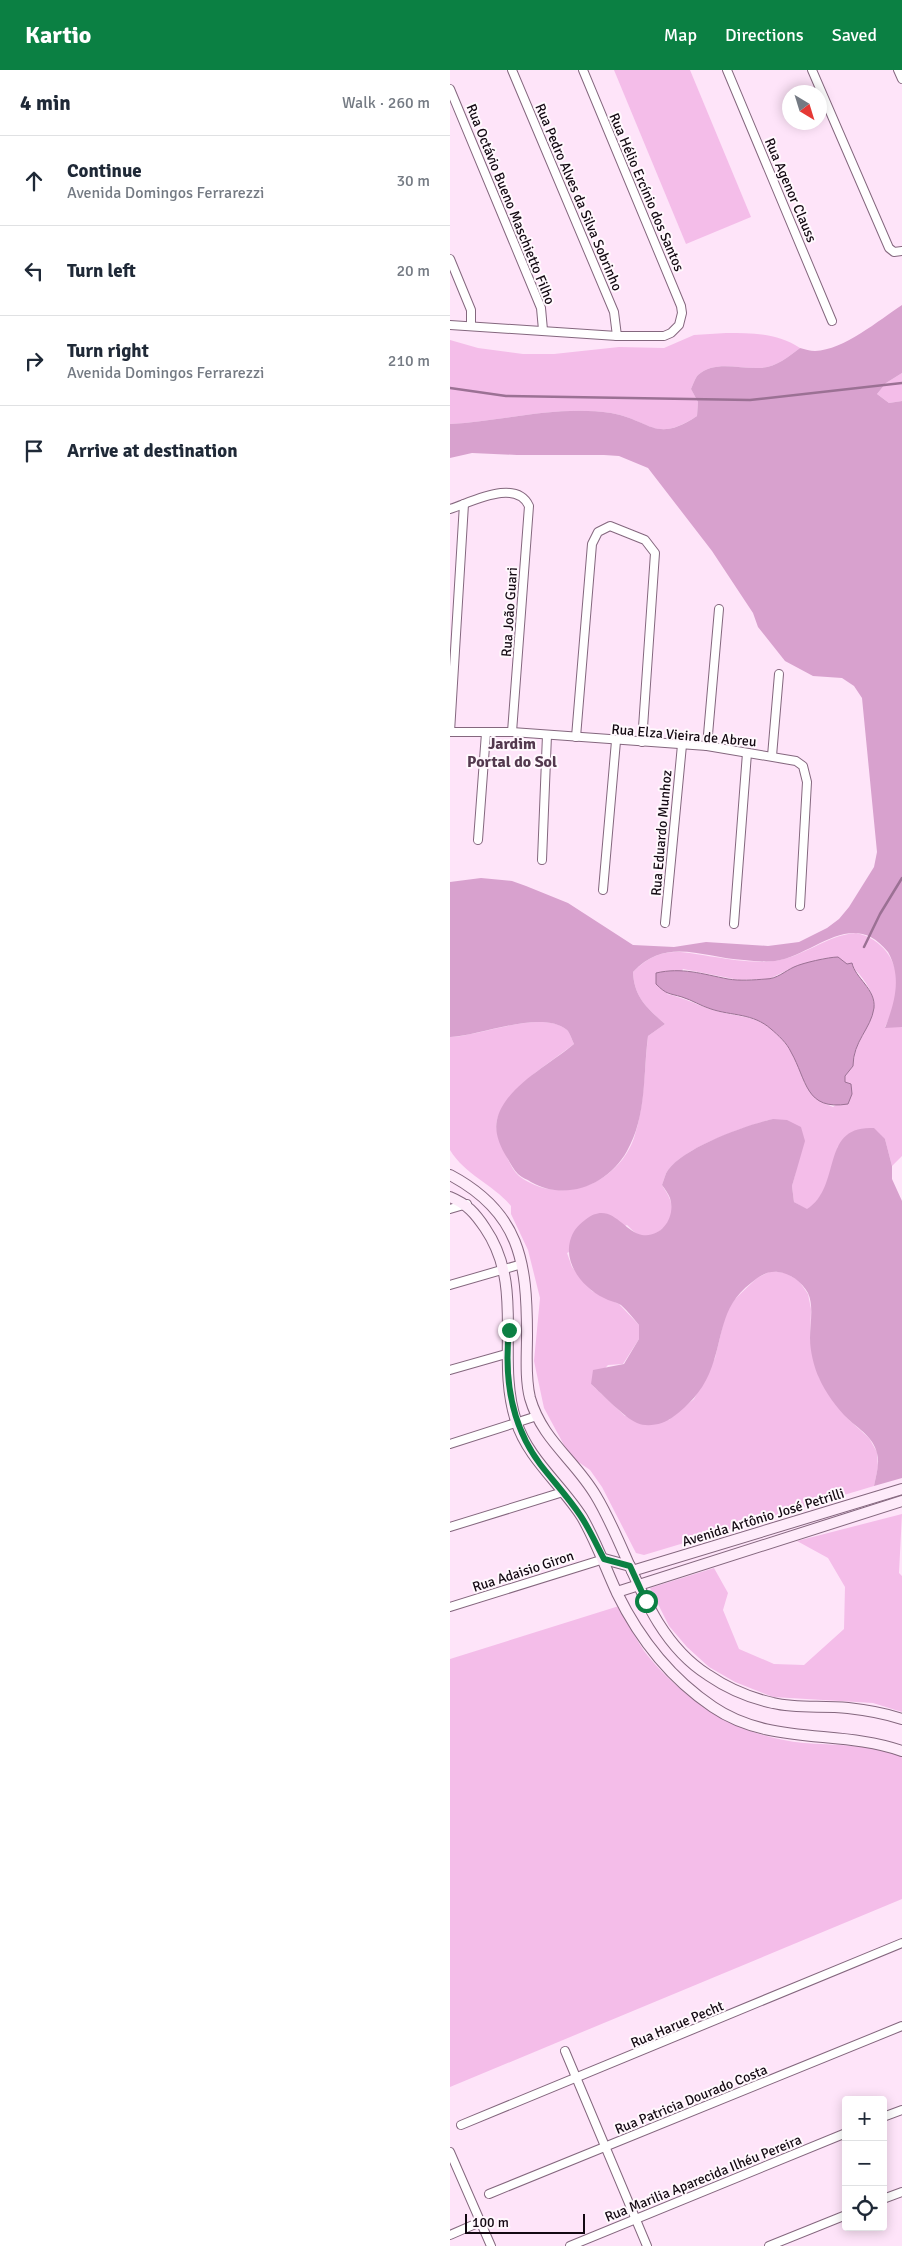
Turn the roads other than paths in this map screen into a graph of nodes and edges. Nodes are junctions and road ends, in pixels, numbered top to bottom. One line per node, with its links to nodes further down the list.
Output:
1 (512, 70): 14 (street, Rua Pedro Alves da Silva Sobrinho)
2 (583, 70): 14 (street, Rua Hélio Ercínio dos Santos)
3 (727, 70): 10 (street, Rua Agenor Clauss)
4 (812, 70): 8 (street)
5 (898, 70): 6 (street)
6 (902, 79)
7 (450, 90): 13 (street, Rua Octávio Bueno Maschietto Filho)
8 (902, 251)
9 (450, 259): 12 (street)
10 (832, 320)
11 (450, 325): 12 (street)
12 (472, 326): 13 (street)
13 (543, 330): 14 (street)
14 (617, 336)
15 (464, 504): 16 (street); 19 (street); 20 (street, Rua João Guari)
16 (450, 509)
17 (719, 609): 27 (street)
18 (779, 674): 29 (street)
19 (450, 732): 21 (street, Rua Elza Vieira de Abreu)
20 (512, 732): 21 (street, Rua Elza Vieira de Abreu); 22 (street, Rua Elza Vieira de Abreu)
21 (486, 733): 30 (street)
22 (547, 735): 23 (street, Rua Elza Vieira de Abreu); 31 (street)
23 (576, 737): 24 (street, Rua Elza Vieira de Abreu); 25 (street)
24 (616, 740): 25 (street, Rua Elza Vieira de Abreu); 32 (street)
25 (642, 742): 26 (street, Rua Elza Vieira de Abreu)
26 (682, 746): 27 (street, Rua Elza Vieira de Abreu); 34 (street, Rua Eduardo Munhoz)
27 (707, 746): 28 (street, Rua Elza Vieira de Abreu)
28 (747, 753): 29 (street, Rua Elza Vieira de Abreu); 35 (street)
29 (772, 756): 33 (street, Rua Elza Vieira de Abreu)
30 (478, 840)
31 (542, 860)
32 (603, 890)
33 (800, 906)
34 (665, 923)
35 (734, 924)
36 (450, 1175): 40 (main road)
37 (450, 1197): 38 (main road)
38 (467, 1204): 39 (street); 41 (main road)
39 (450, 1209)
40 (522, 1264): 41 (street); 45 (main road)
41 (504, 1269): 42 (street); 43 (main road)
42 (450, 1285)
43 (506, 1354): 44 (street); 46 (main road)
44 (450, 1370)
45 (537, 1416): 46 (street); 53 (main road)
46 (516, 1422): 47 (street); 49 (main road)
47 (450, 1444)
48 (902, 1489): 53 (main road, Avenida Artônio José Petrilli)
49 (563, 1492): 51 (street); 52 (main road)
50 (902, 1501): 54 (main road, Avenida Artônio José Petrilli)
51 (450, 1527)
52 (604, 1559): 53 (main road); 55 (main road); 56 (street, Rua Adaisio Giron)
53 (631, 1569): 54 (main road)
54 (638, 1585): 55 (main road, Avenida Artônio José Petrilli); 57 (main road)
55 (617, 1592): 58 (main road)
56 (450, 1607)
57 (902, 1719)
58 (902, 1751)
59 (902, 1943): 62 (street, Rua Harue Pecht)
60 (902, 2026): 67 (street, Rua Patricia Dourado Costa)
61 (565, 2051): 62 (street)
62 (577, 2079): 65 (street, Rua Harue Pecht); 67 (street)
63 (902, 2110): 64 (street)
64 (887, 2116)
65 (461, 2125)
66 (842, 2135): 73 (street, Rua Marilia Aparecida Ilhéu Pereira)
67 (606, 2147): 70 (street, Rua Patricia Dourado Costa); 73 (street)
68 (450, 2152): 74 (street)
69 (902, 2192): 71 (street)
70 (489, 2194)
71 (887, 2198)
72 (842, 2217): 79 (street)
73 (636, 2219): 77 (street, Rua Marilia Aparecida Ilhéu Pereira); 78 (street)
74 (480, 2222): 75 (street); 76 (street)
75 (450, 2234)
76 (491, 2246)
77 (570, 2246)
78 (647, 2246)
79 (769, 2246)

